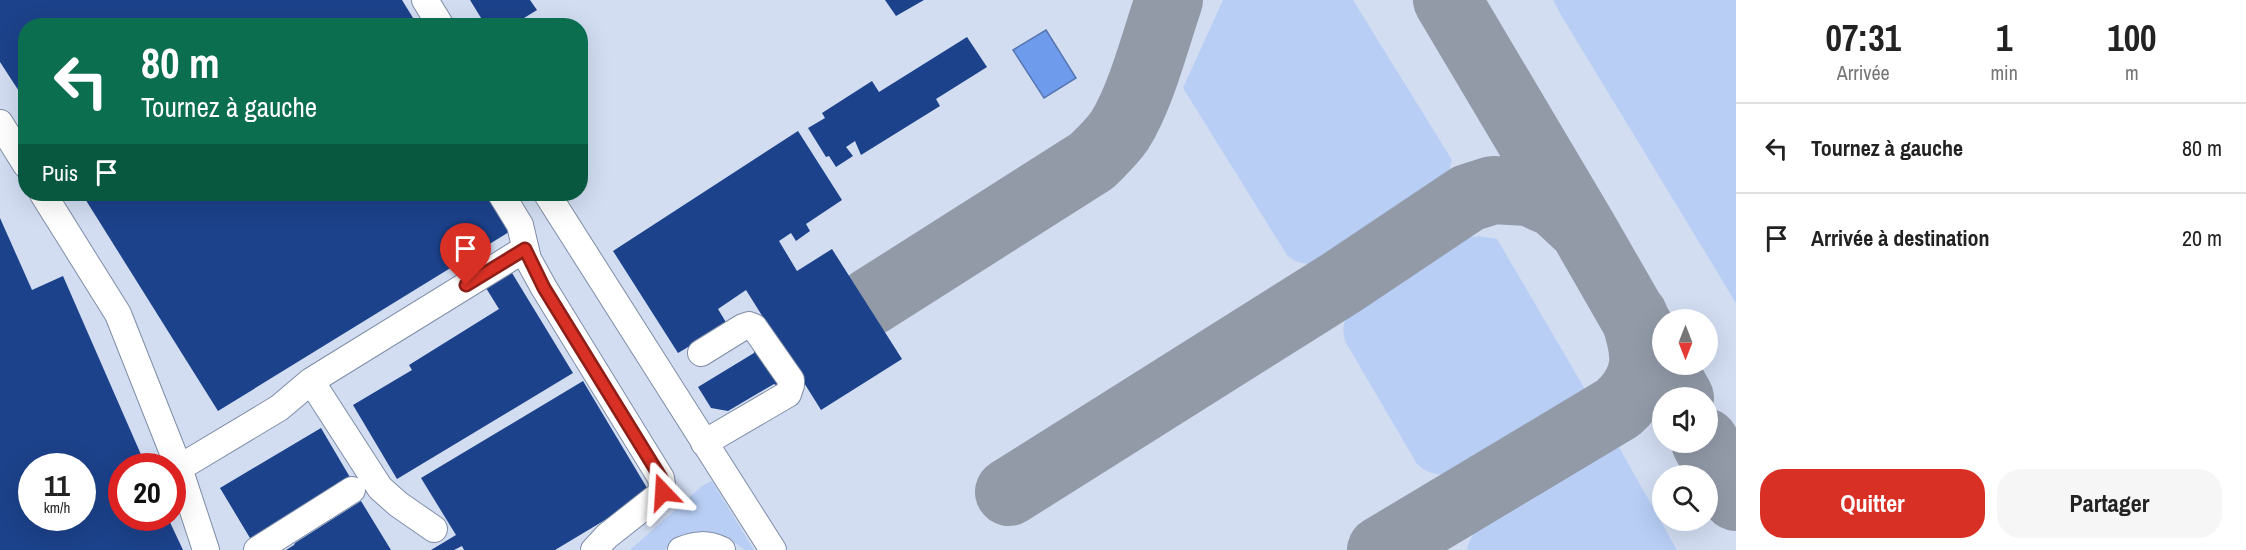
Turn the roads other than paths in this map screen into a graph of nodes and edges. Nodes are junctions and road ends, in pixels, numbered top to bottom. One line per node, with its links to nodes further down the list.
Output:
1 (425, 0): 2 (lane)
2 (436, 18)
3 (0, 123): 4 (lane)
4 (18, 152)
5 (47, 201): 12 (lane)
6 (505, 201): 8 (lane)
7 (551, 201): 11 (lane)
8 (525, 249): 10 (lane); 19 (lane)
9 (701, 353): 11 (lane)
10 (311, 381): 13 (lane); 16 (lane)
11 (704, 443): 22 (lane)
12 (172, 453)
13 (186, 463)
14 (352, 490): 18 (lane)
15 (186, 491): 17 (lane)
16 (434, 529)
17 (206, 550)
18 (257, 550)
19 (594, 550)
20 (681, 550): 21 (lane)
21 (722, 550)
22 (773, 550)

